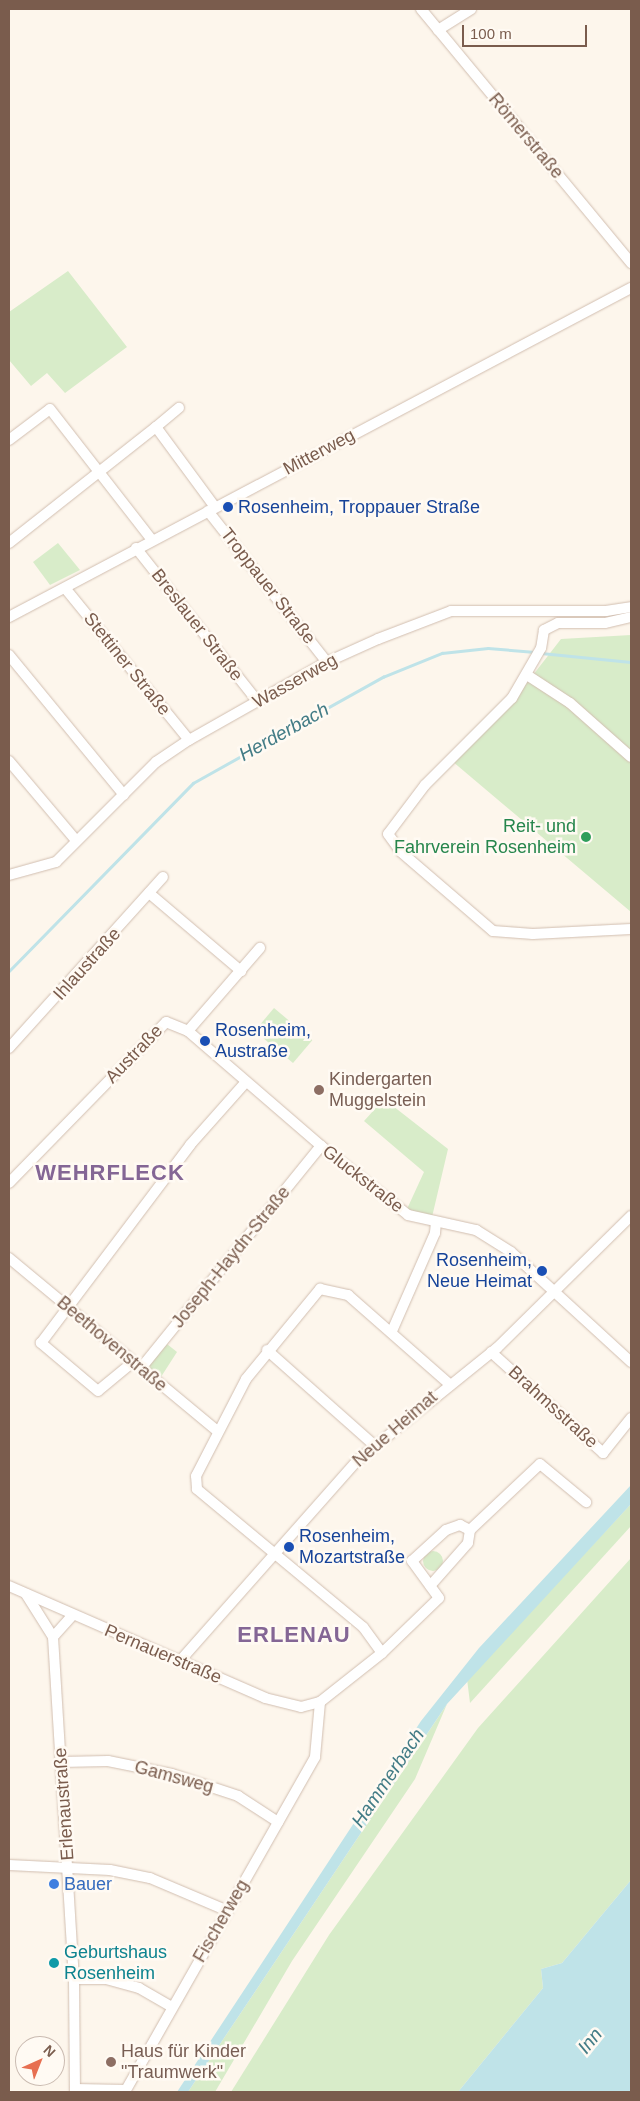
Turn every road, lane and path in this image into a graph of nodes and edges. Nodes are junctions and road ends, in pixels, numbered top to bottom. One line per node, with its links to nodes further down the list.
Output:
1 (421, 9): 3 (street, Römerstraße)
2 (471, 9): 3 (street)
3 (438, 30): 4 (street, Römerstraße)
4 (631, 263)
5 (631, 288): 10 (street, Mitterweg)
6 (179, 408): 7 (street)
7 (156, 427): 9 (street); 10 (street, Troppauer Straße)
8 (9, 440): 9 (street)
9 (100, 472): 11 (street); 12 (street)
10 (212, 509): 11 (street, Mitterweg); 19 (street, Troppauer Straße)
11 (152, 540): 13 (street, Mitterweg)
12 (9, 543)
13 (136, 548): 14 (street, Mitterweg); 21 (street, Breslauer Straße)
14 (65, 588): 16 (street, Mitterweg); 22 (street, Stettiner Straße)
15 (631, 607): 19 (street, Wasserweg)
16 (9, 617)
17 (631, 617): 20 (street)
18 (9, 656): 25 (street)
19 (327, 662): 21 (street, Wasserweg)
20 (527, 675): 23 (street); 30 (street)
21 (258, 702): 22 (street, Wasserweg)
22 (189, 740): 25 (street, Wasserweg)
23 (631, 758)
24 (9, 761): 26 (street)
25 (124, 795): 26 (street, Wasserweg)
26 (75, 839): 27 (street, Wasserweg)
27 (10, 873)
28 (163, 877): 29 (street, Ihlaustraße)
29 (149, 893): 32 (street); 34 (street, Ihlaustraße)
30 (631, 929)
31 (260, 948): 32 (street, Austraße)
32 (241, 971): 33 (street, Austraße)
33 (188, 1031): 35 (street, Gluckstraße); 37 (street, Austraße)
34 (9, 1048)
35 (246, 1082): 36 (street, Gluckstraße); 42 (street)
36 (321, 1146): 39 (street, Gluckstraße); 47 (street, Joseph-Haydn-Straße)
37 (9, 1183)
38 (631, 1216): 41 (street, Neue Heimat)
39 (436, 1222): 41 (street, Gluckstraße); 43 (street)
40 (9, 1258): 42 (street, Beethovenstraße)
41 (556, 1292): 45 (street, Neue Heimat); 46 (street, Gluckstraße)
42 (68, 1307): 47 (street, Beethovenstraße); 47 (street, Joseph-Haydn-Straße)
43 (392, 1331): 44 (street); 48 (street)
44 (267, 1350): 50 (street); 51 (street)
45 (491, 1352): 48 (street, Neue Heimat); 49 (street, Brahmsstraße)
46 (631, 1362)
47 (137, 1365): 50 (street, Beethovenstraße)
48 (448, 1383): 51 (street, Neue Heimat)
49 (631, 1418)
50 (216, 1430): 54 (street)
51 (374, 1445): 54 (street, Neue Heimat)
52 (586, 1502): 53 (street)
53 (470, 1530): 56 (street); 56 (street)
54 (275, 1553): 60 (street); 61 (street, Neue Heimat)
55 (9, 1586): 57 (street, Pernauerstraße)
56 (430, 1586): 60 (street)
57 (26, 1594): 58 (street, Pernauerstraße); 59 (street, Erlenaustraße)
58 (74, 1615): 59 (street); 61 (street, Pernauerstraße)
59 (53, 1637): 63 (street, Erlenaustraße)
60 (382, 1653): 62 (street)
61 (179, 1662): 62 (street, Pernauerstraße)
62 (320, 1702): 64 (street, Fischerweg)
63 (61, 1762): 64 (street, Gamsweg); 66 (street, Erlenaustraße)
64 (278, 1822): 67 (street, Fischerweg)
65 (9, 1865): 66 (street)
66 (68, 1868): 67 (street); 68 (street, Erlenaustraße)
67 (228, 1911): 69 (street, Fischerweg)
68 (74, 1979): 69 (street); 70 (street, Erlenaustraße)
69 (170, 2006): 70 (street, Fischerweg)
70 (75, 2091)

